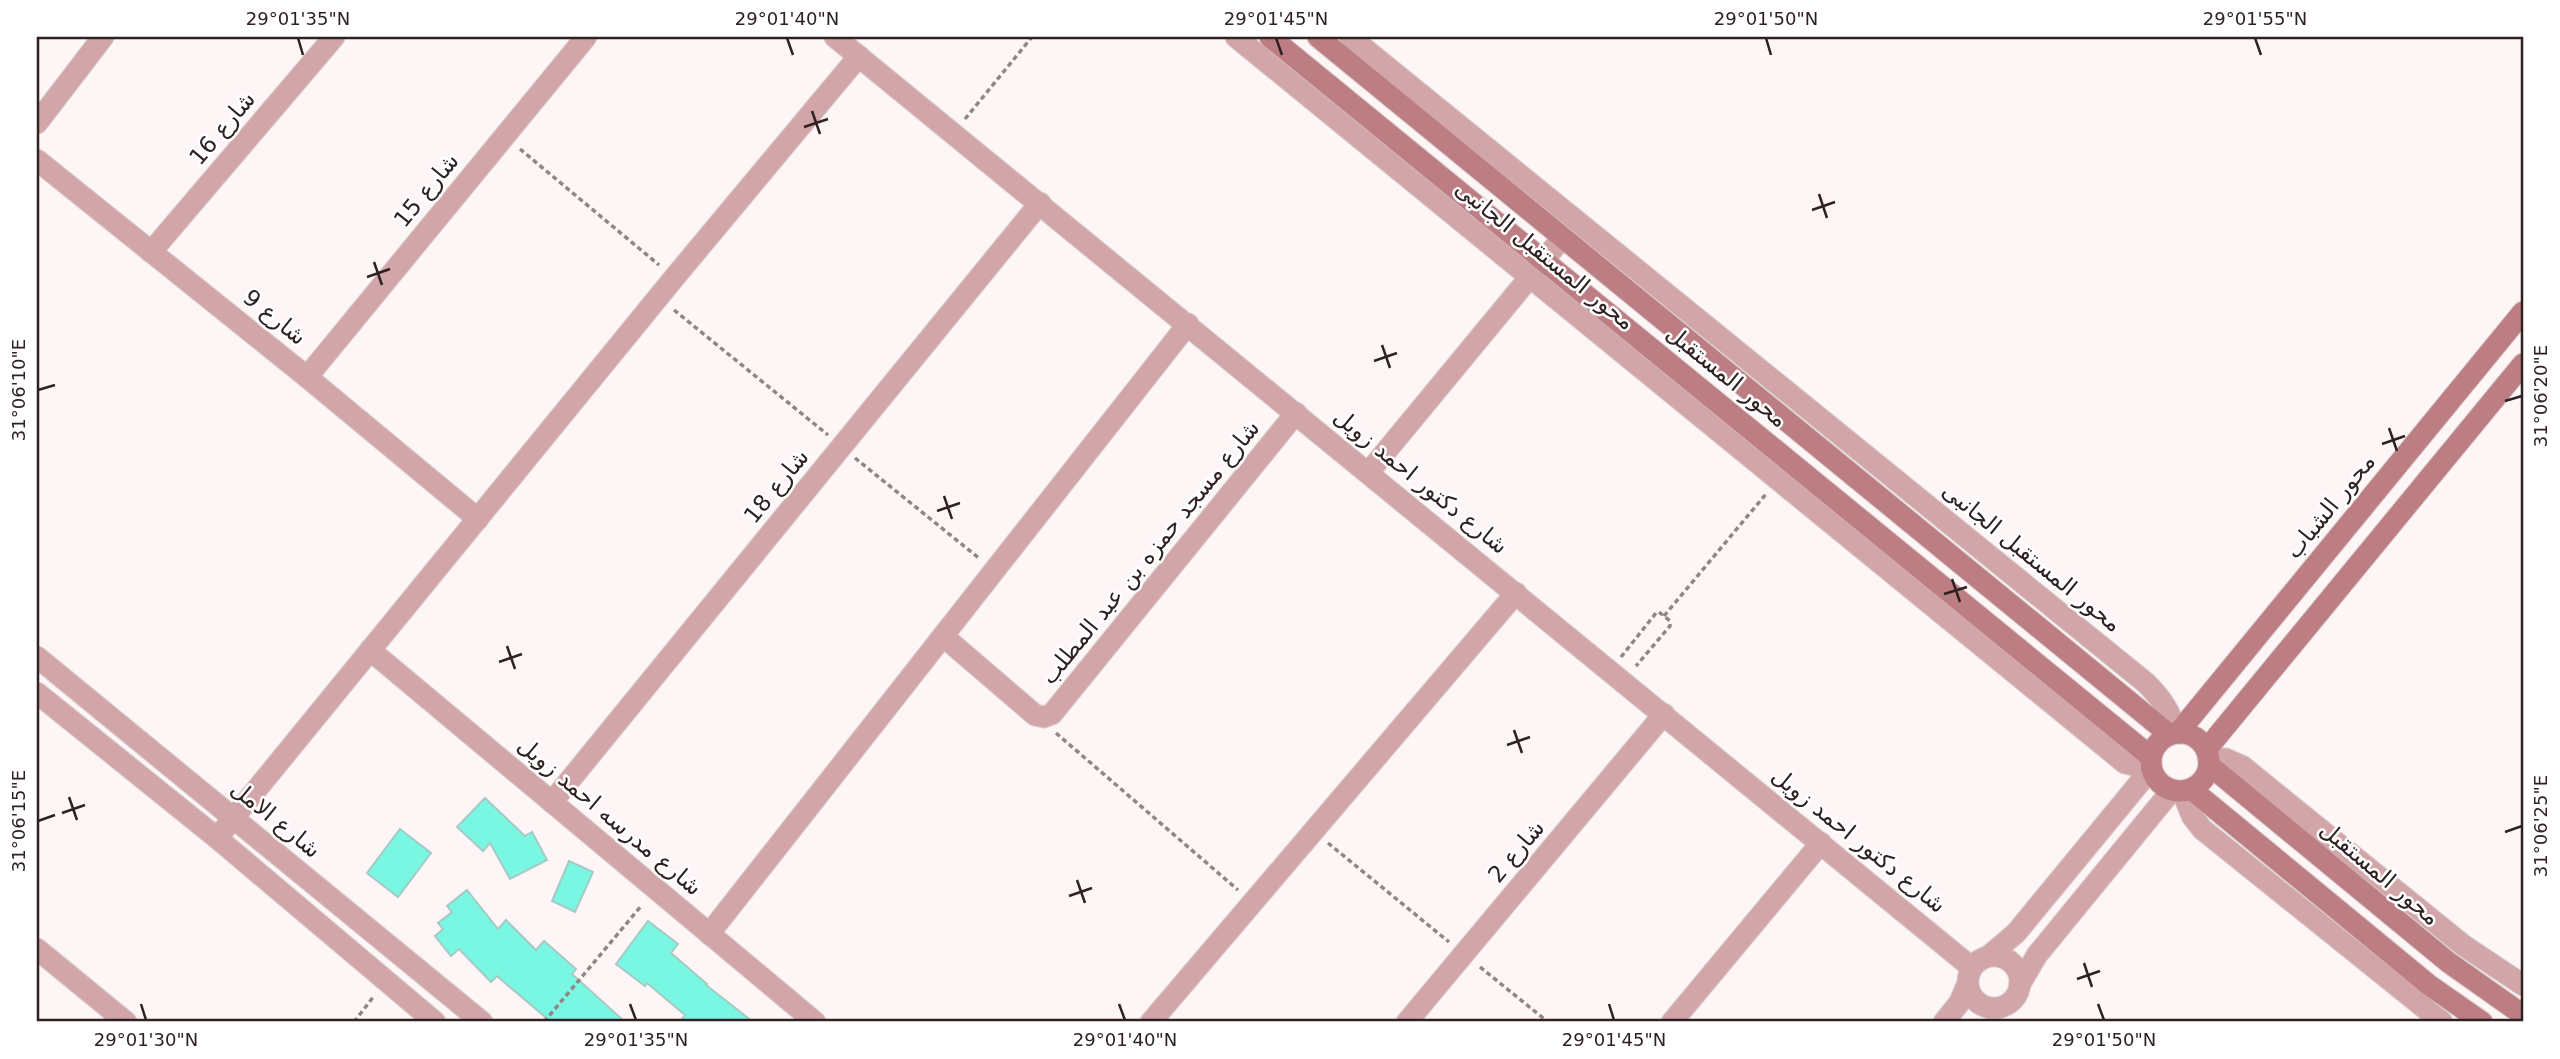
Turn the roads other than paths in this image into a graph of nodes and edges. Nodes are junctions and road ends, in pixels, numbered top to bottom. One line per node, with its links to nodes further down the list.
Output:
1 (103, 37): 10 (street)
2 (334, 37): 14 (street, شارع 16)
3 (835, 37): 9 (street, شارع دكتور احمد زويل)
4 (1236, 37): 16 (street, محور المستقبل الجانبى)
5 (1270, 37): 15 (street, محور المستقبل)
6 (1318, 37): 13 (street, محور المستقبل)
7 (1349, 37): 30 (street, محور المستقبل الجانبى)
8 (578, 39): 20 (street, شارع 15)
9 (859, 56): 12 (street, شارع دكتور احمد زويل); 23 (street)
10 (37, 123)
11 (37, 159): 14 (street, شارع 9)
12 (1040, 203): 18 (street, شارع دكتور احمد زويل); 34 (street, شارع 18)
13 (1562, 237): 15 (street); 30 (street, محور المستقبل)
14 (151, 253): 20 (street, شارع 9)
15 (1544, 260): 16 (street); 32 (street, محور المستقبل)
16 (1530, 277): 22 (street); 32 (street, محور المستقبل الجانبى)
17 (2523, 312): 30 (street, محور الشباب)
18 (1188, 324): 21 (street, شارع دكتور احمد زويل); 25 (street)
19 (2523, 364): 31 (street)
20 (307, 377): 23 (street, شارع 9)
21 (1296, 413): 22 (street, شارع دكتور احمد زويل); 25 (street, شارع مسجد حمزه بن عبد المطلب)
22 (1369, 472): 24 (street, شارع دكتور احمد زويل)
23 (478, 519): 26 (street)
24 (1516, 593): 29 (street, شارع دكتور احمد زويل); 50 (street)
25 (943, 636): 38 (street)
26 (370, 650): 34 (street, شارع مدرسه احمد زويل); 35 (street)
27 (37, 657): 35 (street, شارع الامل)
28 (37, 693): 36 (street)
29 (1664, 714): 37 (street, شارع دكتور احمد زويل); 51 (street, شارع 2)
30 (2174, 734): 31 (street); 32 (street)
31 (2208, 757): 33 (street); 43 (street); 45 (street, محور المستقبل)
32 (2151, 763): 33 (street); 40 (street)
33 (2182, 790): 42 (street); 55 (street); 56 (street)
34 (552, 802): 38 (street, شارع مدرسه احمد زويل)
35 (234, 818): 36 (street); 48 (street, شارع الامل)
36 (218, 838): 47 (street)
37 (1821, 843): 41 (street, شارع دكتور احمد زويل); 52 (street)
38 (709, 933): 49 (street, شارع مدرسه احمد زويل)
39 (37, 949): 46 (street)
40 (1990, 955): 41 (street); 42 (street)
41 (1969, 976): 44 (street); 53 (street)
42 (2020, 984): 44 (street)
43 (2523, 985)
44 (2001, 1007): 54 (street)
45 (2523, 1015)
46 (126, 1022)
47 (435, 1022)
48 (482, 1022)
49 (816, 1022)
50 (1151, 1022)
51 (1407, 1022)
52 (1672, 1022)
53 (1944, 1022)
54 (1982, 1022)
55 (2442, 1022)
56 (2482, 1022)

